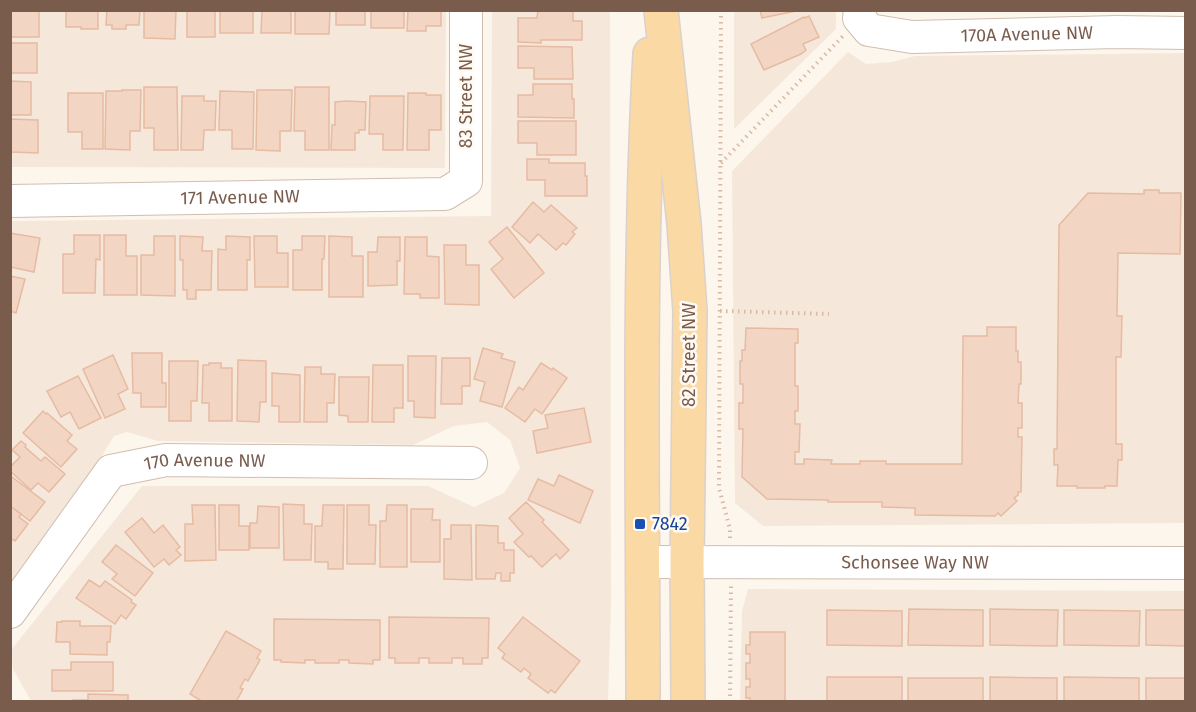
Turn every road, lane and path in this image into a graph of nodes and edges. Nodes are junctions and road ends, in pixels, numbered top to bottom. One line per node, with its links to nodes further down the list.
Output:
1 (466, 10): 9 (street, 83 Street NW)
2 (652, 10): 14 (main road)
3 (661, 10): 11 (main road, 82 Street NW)
4 (721, 10): 8 (path)
5 (862, 20): 6 (street, 170A Avenue NW); 8 (path)
6 (1117, 21): 7 (street, 170A Avenue NW)
7 (1185, 33)
8 (721, 163): 11 (path)
9 (466, 181): 10 (street, 171 Avenue NW)
10 (10, 201)
11 (705, 311): 12 (path); 15 (main road, 82 Street NW); 16 (path)
12 (829, 314)
13 (471, 464): 18 (street, 170 Avenue NW)
14 (643, 562): 15 (street, Schonsee Way NW); 19 (main road)
15 (687, 562): 16 (street, Schonsee Way NW); 20 (main road, 82 Street NW)
16 (731, 562): 17 (street, Schonsee Way NW); 21 (path)
17 (1185, 563)
18 (10, 612)
19 (643, 702)
20 (688, 702)
21 (730, 702)

